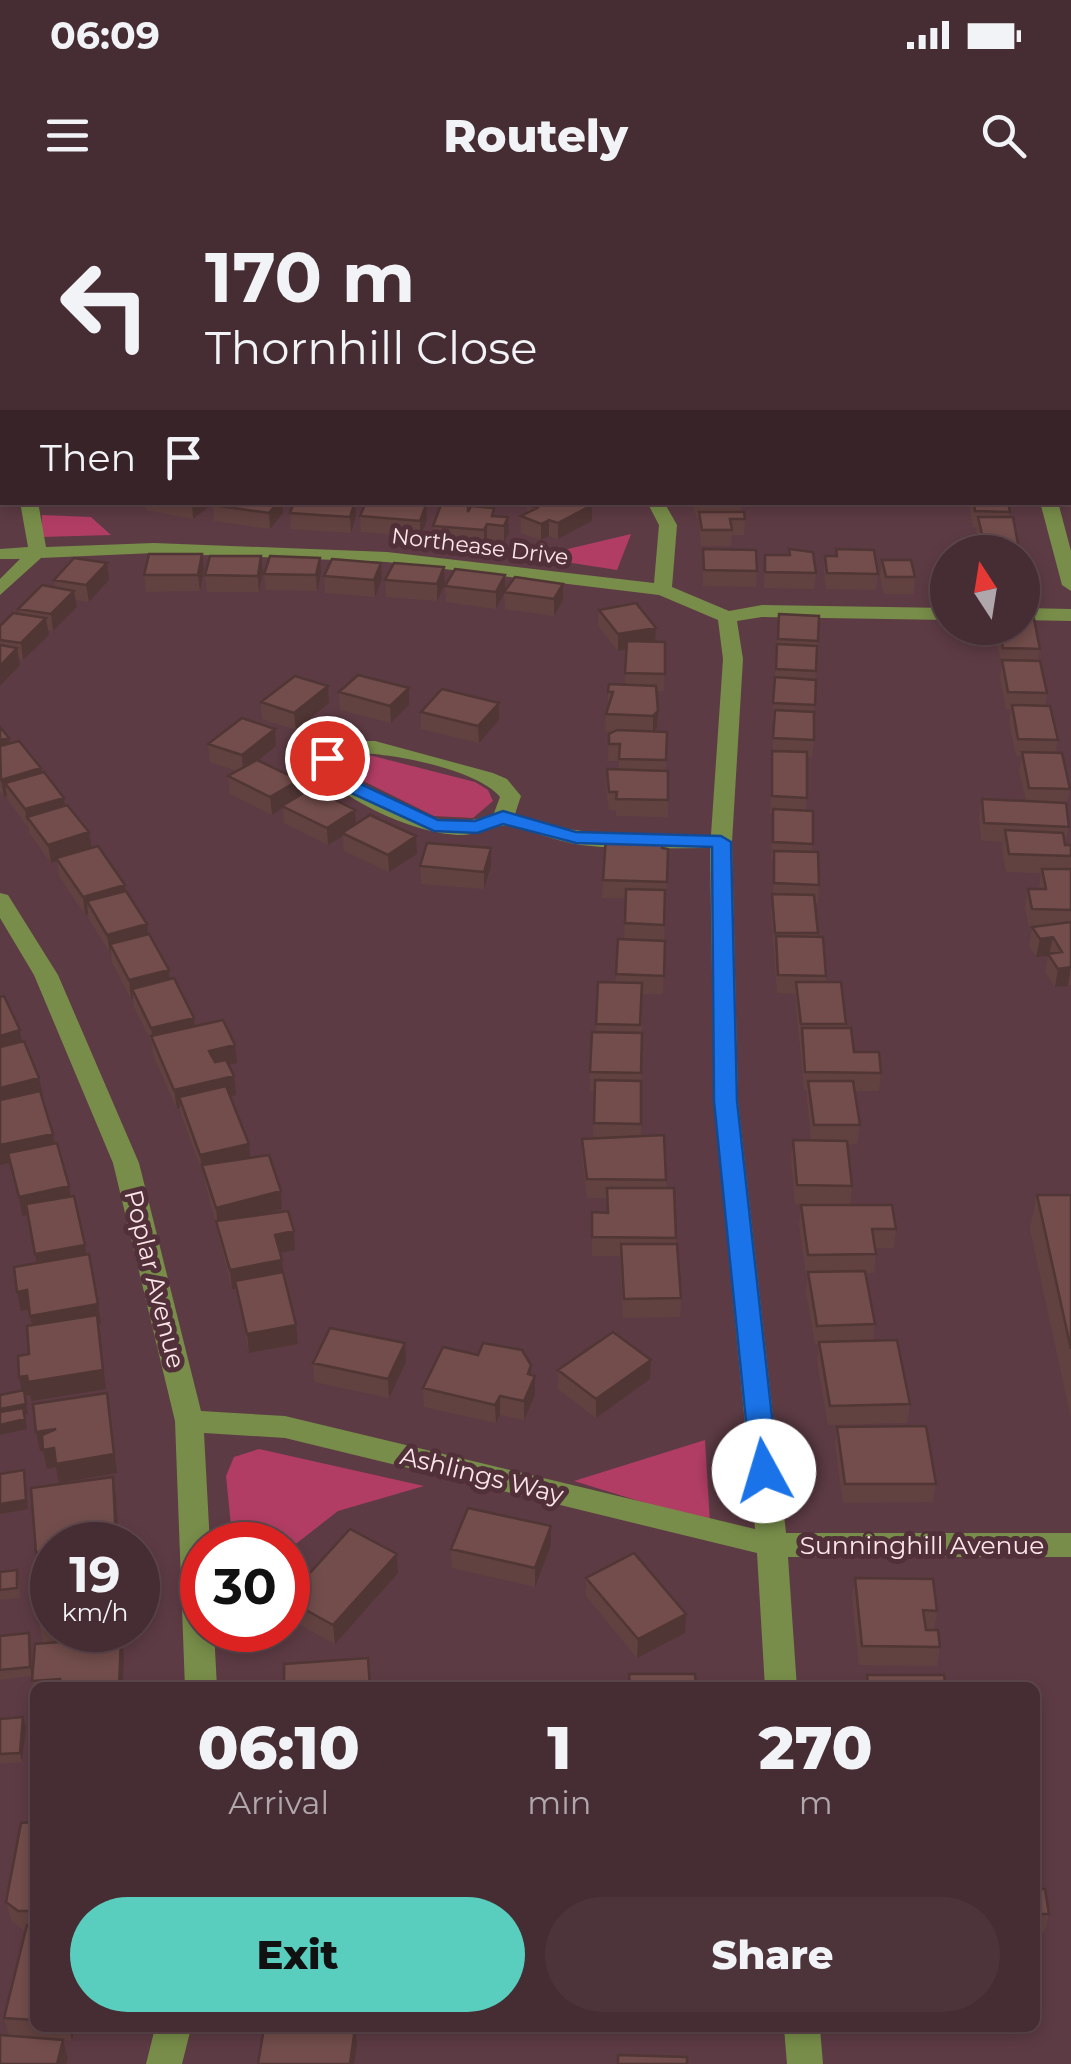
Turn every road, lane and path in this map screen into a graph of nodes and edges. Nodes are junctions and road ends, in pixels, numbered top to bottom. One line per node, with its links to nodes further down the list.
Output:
1 (30, 505): 4 (street)
2 (657, 505): 8 (street)
3 (1051, 505): 6 (street)
4 (38, 552): 5 (street, Northease Drive); 7 (street); 8 (street, Northease Drive)
5 (0, 554)
6 (1071, 585)
7 (0, 589)
8 (663, 590): 12 (street, Northease Drive)
9 (930, 614): 12 (street, Northease Drive)
10 (1040, 614): 11 (street)
11 (1071, 615)
12 (727, 617): 14 (street)
13 (503, 817): 13 (street); 14 (street)
14 (721, 842): 18 (street)
15 (0, 900): 16 (street, Poplar Avenue)
16 (190, 1421): 18 (street, Ashlings Way); 19 (street, Poplar Avenue)
17 (1071, 1544): 18 (street, Sunninghill Avenue)
18 (772, 1545): 20 (street)
19 (201, 1682)
20 (781, 1682)
21 (172, 2032): 23 (street)
22 (802, 2032): 24 (street)
23 (164, 2064)
24 (804, 2064)

